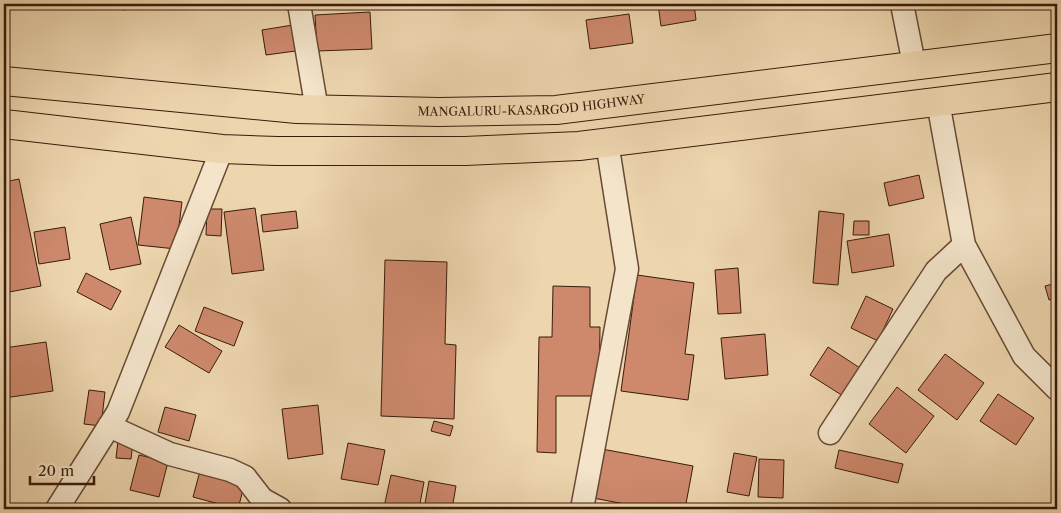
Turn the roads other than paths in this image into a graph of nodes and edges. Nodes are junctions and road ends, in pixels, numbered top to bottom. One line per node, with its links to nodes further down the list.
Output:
1 (299, 4): 8 (street)
2 (902, 4): 4 (street)
3 (1057, 48): 4 (highway, MANGALURU-KASARGOD HIGHWAY)
4 (914, 64): 8 (highway, MANGALURU-KASARGOD HIGHWAY)
5 (4, 81): 8 (highway, MANGALURU-KASARGOD HIGHWAY)
6 (1057, 87): 7 (highway)
7 (938, 102): 10 (highway); 12 (street)
8 (317, 110)
9 (4, 124): 11 (highway)
10 (607, 142): 11 (highway); 18 (street)
11 (222, 149): 14 (street)
12 (964, 245): 13 (street); 15 (street)
13 (1057, 390)
14 (109, 426): 16 (street); 17 (street)
15 (830, 433)
16 (57, 509)
17 (280, 509)
18 (582, 509)

